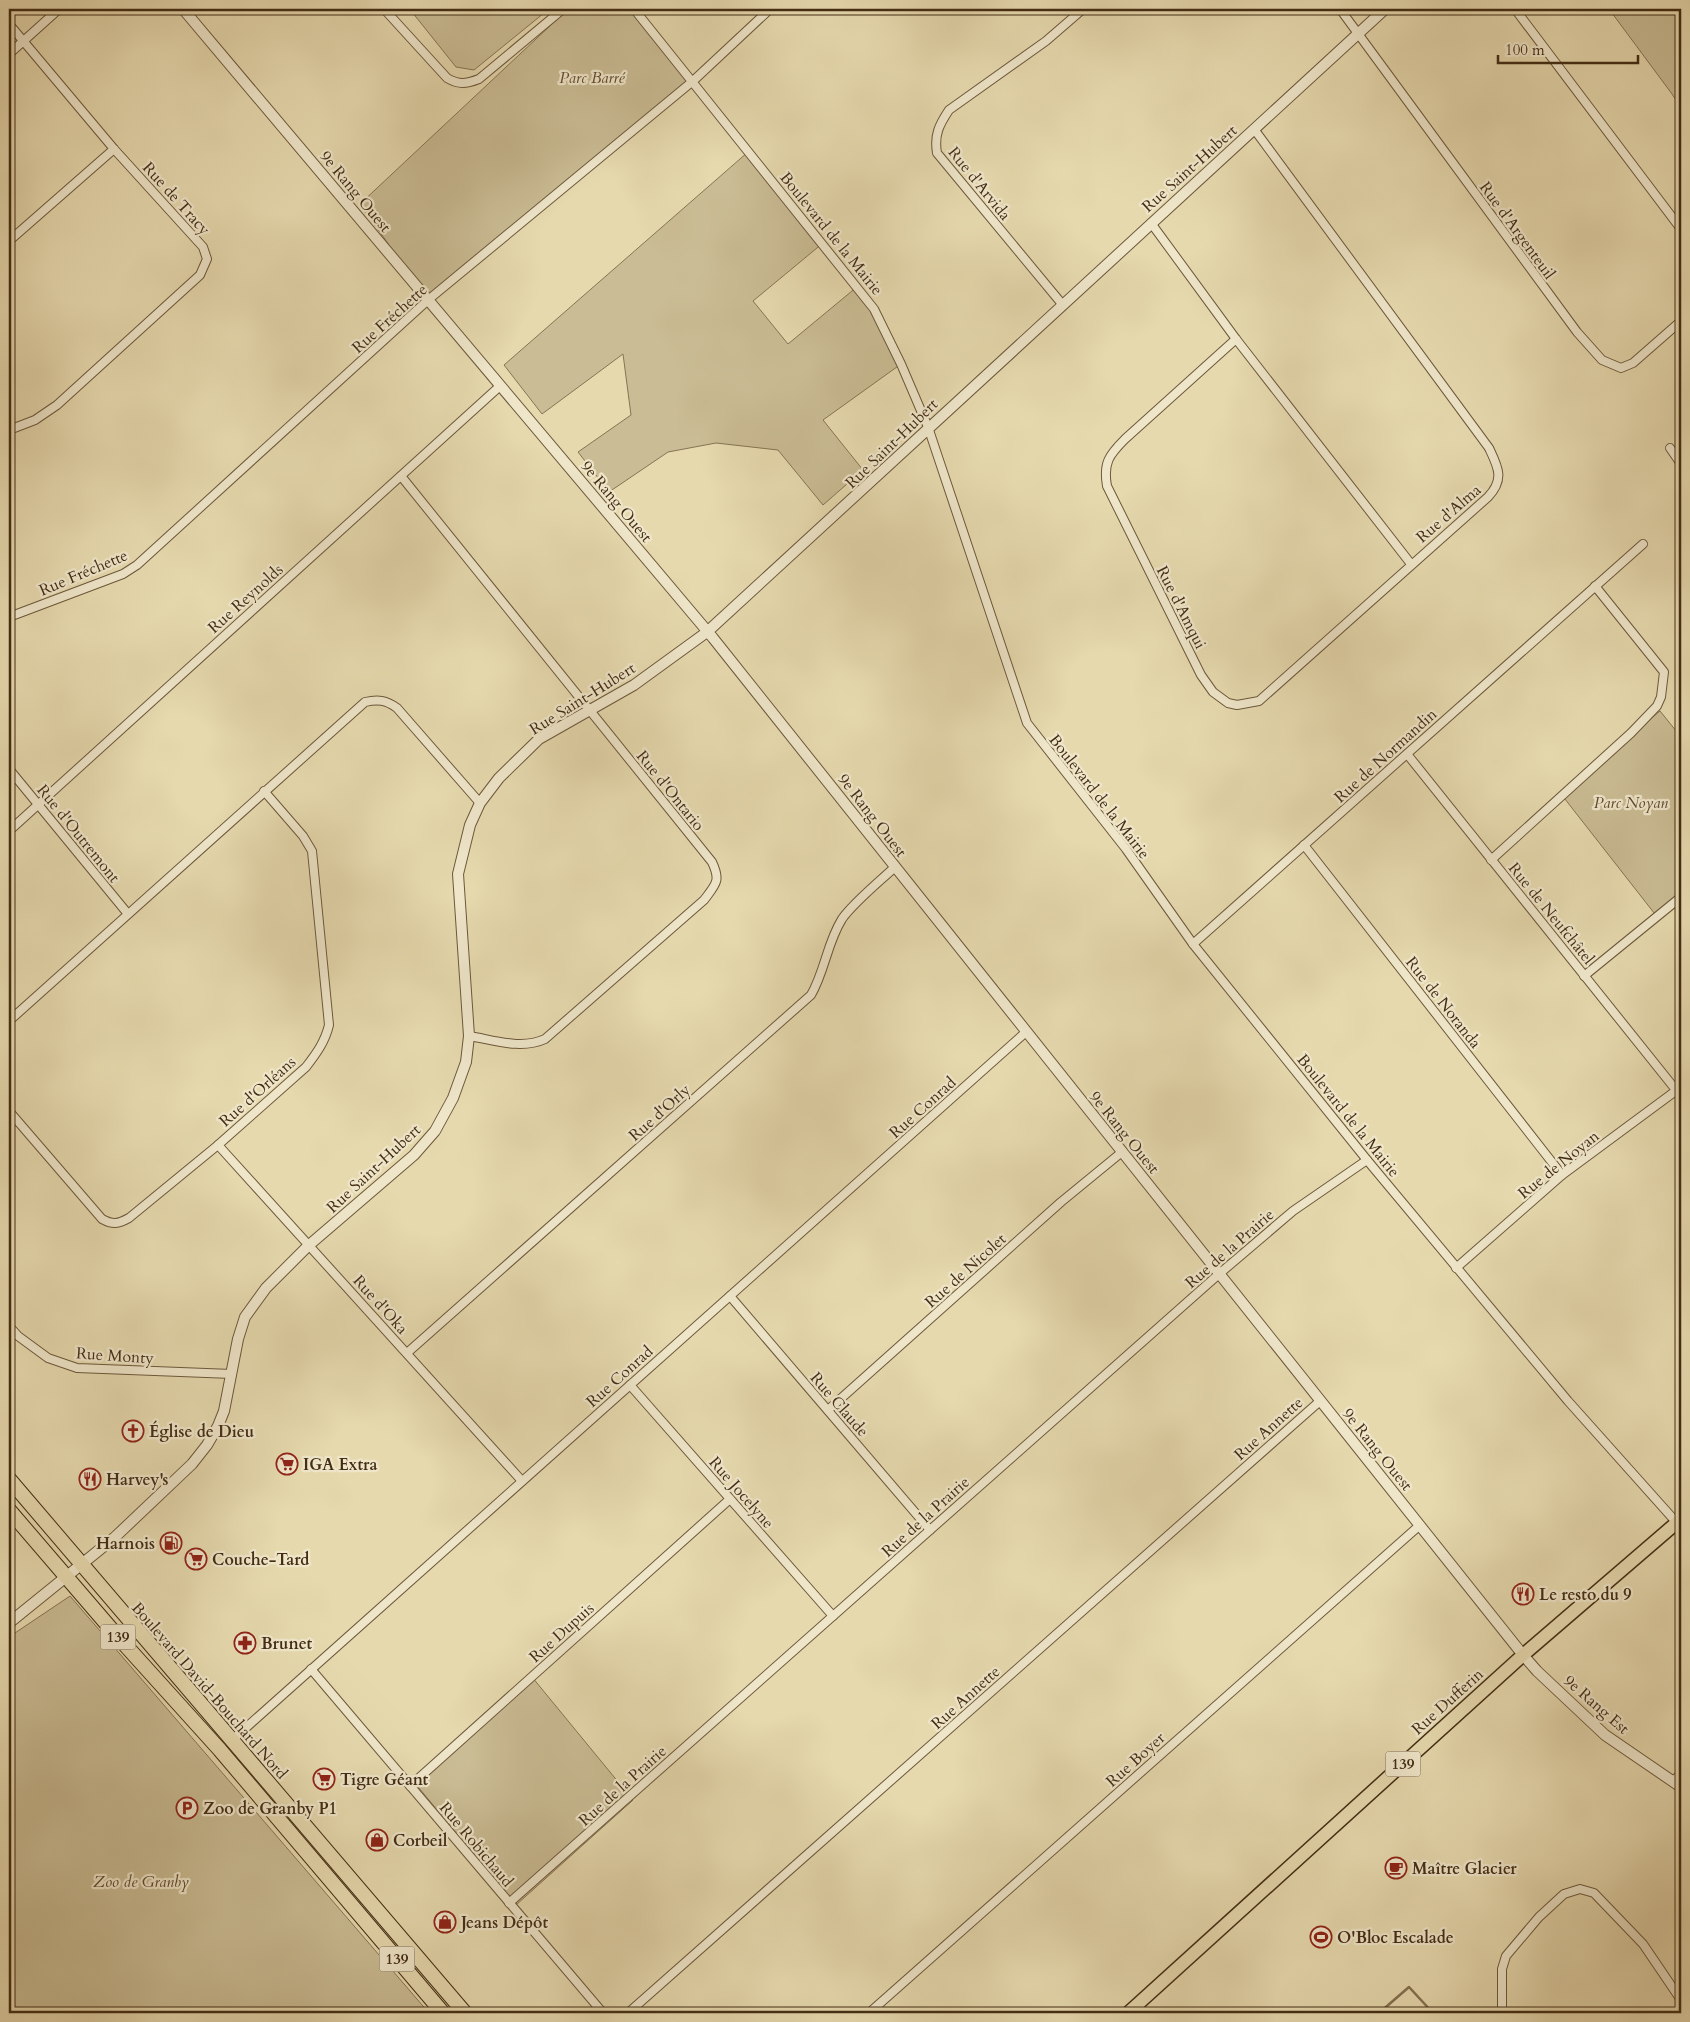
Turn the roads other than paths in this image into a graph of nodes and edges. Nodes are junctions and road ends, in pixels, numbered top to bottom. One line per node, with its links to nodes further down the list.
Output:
1 (59, 9): 13 (street)
2 (182, 9): 21 (street, 9e Rang Ouest)
3 (384, 9): 4 (street)
4 (563, 9)
5 (634, 9): 15 (street, Boulevard de la Mairie)
6 (770, 9): 15 (street, Rue Fréchette)
7 (1083, 9): 22 (street, Rue d'Arvida)
8 (1340, 9): 12 (street)
9 (1385, 9): 12 (street, Rue Saint-Hubert)
10 (1515, 9): 19 (street)
11 (9, 24): 13 (street, Rue de Tracy)
12 (1358, 34): 16 (street, Rue Saint-Hubert); 23 (street, Rue d'Argenteuil)
13 (23, 41): 14 (street); 17 (street, Rue de Tracy)
14 (9, 54)
15 (693, 81): 21 (street, Rue Fréchette); 26 (street, Boulevard de la Mairie)
16 (1254, 129): 18 (street, Rue Saint-Hubert); 32 (street, Rue d'Alma)
17 (114, 149): 20 (street); 27 (street, Rue de Tracy)
18 (1151, 223): 22 (street, Rue Saint-Hubert); 24 (street, Rue d'Alma)
19 (1681, 229)
20 (9, 242)
21 (428, 300): 25 (street, 9e Rang Ouest); 34 (street, Rue Fréchette)
22 (1062, 304): 26 (street, Rue Saint-Hubert)
23 (1681, 321)
24 (1236, 340): 32 (street, Rue d'Alma); 32 (street, Rue d'Amqui)
25 (500, 386): 30 (street, Rue Reynolds); 35 (street, 9e Rang Ouest)
26 (928, 427): 35 (street, Rue Saint-Hubert); 48 (street, Boulevard de la Mairie)
27 (9, 430)
28 (1670, 448): 29 (street)
29 (1681, 464)
30 (401, 476): 36 (street, Rue d'Ontario); 41 (street, Rue Reynolds)
31 (1643, 544): 33 (street, Rue de Normandin)
32 (1411, 564)
33 (1595, 586): 37 (street, Rue de Normandin); 44 (street)
34 (9, 617)
35 (707, 632): 36 (street, Rue Saint-Hubert); 45 (street, 9e Rang Ouest)
36 (589, 710): 40 (street, Rue Saint-Hubert); 52 (street, Rue d'Ontario)
37 (1407, 754): 43 (street, Rue de Normandin); 44 (street, Rue de Neufchâtel)
38 (9, 769): 41 (street, Rue d'Outremont)
39 (264, 791): 40 (street); 47 (street); 55 (street, Rue d'Orléans)
40 (480, 803): 52 (street, Rue Saint-Hubert)
41 (38, 804): 42 (street, Rue Reynolds); 47 (street, Rue d'Outremont)
42 (9, 831)
43 (1304, 845): 48 (street, Rue de Normandin); 58 (street, Rue de Noranda)
44 (1492, 860): 49 (street, Rue de Neufchâtel)
45 (894, 867): 51 (street, 9e Rang Ouest); 64 (street, Rue d'Orly)
46 (1681, 897): 49 (street)
47 (128, 914): 50 (street)
48 (1193, 944): 57 (street, Boulevard de la Mairie)
49 (1584, 976): 53 (street, Rue de Neufchâtel)
50 (9, 1021)
51 (1026, 1032): 56 (street, 9e Rang Ouest); 62 (street, Rue Conrad)
52 (469, 1036): 59 (street, Rue Saint-Hubert)
53 (1679, 1088): 58 (street, Rue de Noyan)
54 (9, 1111): 55 (street, Rue d'Orléans)
55 (218, 1145): 59 (street, Rue d'Oka)
56 (1122, 1152): 61 (street, 9e Rang Ouest); 68 (street, Rue de Nicolet)
57 (1367, 1160): 60 (street, Boulevard de la Mairie); 61 (street, Rue de la Prairie)
58 (1562, 1175): 60 (street, Rue de Noyan)
59 (308, 1246): 64 (street, Rue d'Oka); 65 (street, Rue Saint-Hubert)
60 (1456, 1268): 73 (street, Boulevard de la Mairie)
61 (1219, 1274): 67 (street, 9e Rang Ouest); 75 (street, Rue de la Prairie)
62 (730, 1296): 66 (street, Rue Conrad); 68 (street, Rue Claude)
63 (9, 1326): 65 (street, Rue Monty)
64 (407, 1353): 70 (street, Rue d'Oka)
65 (232, 1374): 76 (street, Rue Saint-Hubert)
66 (630, 1385): 70 (street, Rue Conrad); 71 (street, Rue Jocelyne)
67 (1320, 1401): 74 (street, 9e Rang Ouest); 90 (street, Rue Annette)
68 (828, 1410): 75 (street, Rue Claude)
69 (9, 1479): 76 (highway, Boulevard David-Bouchard Nord / 139)
70 (522, 1481): 81 (street, Rue Conrad)
71 (730, 1499): 78 (street, Rue Jocelyne); 84 (street, Rue Dupuis)
72 (9, 1510): 77 (highway, Boulevard David-Bouchard Nord / 139)
73 (1679, 1521): 80 (main road, Rue Dufferin / 139)
74 (1420, 1525): 80 (street, 9e Rang Ouest); 91 (street, Rue Boyer)
75 (930, 1530): 78 (street, Rue de la Prairie)
76 (81, 1566): 77 (street, Rue Saint-Hubert); 82 (highway, Boulevard David-Bouchard Nord / 139)
77 (67, 1577): 79 (street, Rue Saint-Hubert); 87 (highway, Boulevard David-Bouchard Nord / 139)
78 (832, 1616): 85 (street, Rue de la Prairie)
79 (9, 1623)
80 (1523, 1655): 83 (street, 9e Rang Est); 92 (main road, Rue Dufferin / 139)
81 (311, 1669): 82 (street, Rue Conrad); 84 (street, Rue Robichaud)
82 (231, 1741): 88 (highway, Boulevard David-Bouchard Nord / 139)
83 (1679, 1780)
84 (410, 1786): 85 (street, Rue Robichaud)
85 (509, 1903): 89 (street, Rue Robichaud)
86 (1681, 2000): 93 (street)
87 (443, 2013)
88 (465, 2013)
89 (602, 2013)
90 (628, 2013)
91 (869, 2013)
92 (1130, 2013)
93 (1502, 2013)

